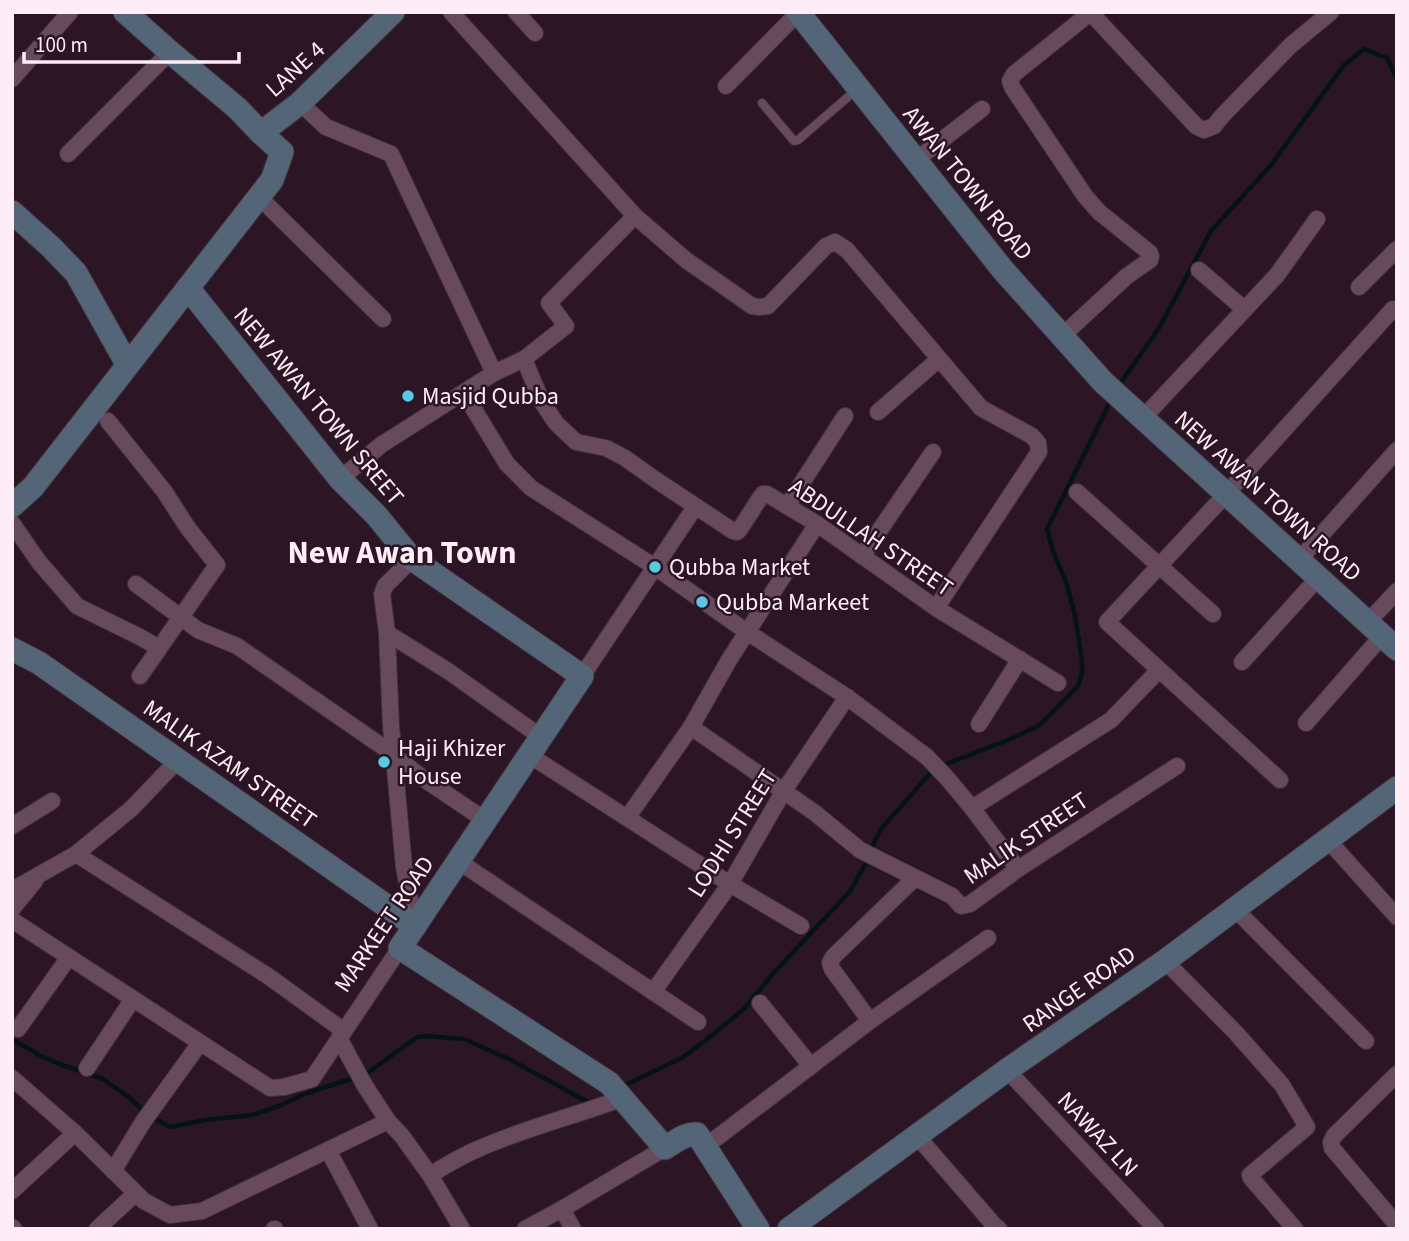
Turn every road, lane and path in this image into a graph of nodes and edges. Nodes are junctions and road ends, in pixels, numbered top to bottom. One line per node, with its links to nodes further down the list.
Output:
1 (70, 12): 11 (street)
2 (125, 12): 10 (street)
3 (393, 12): 14 (street, LANE 4)
4 (451, 12): 22 (street)
5 (516, 12): 9 (street)
6 (798, 12): 12 (street); 13 (street, AWAN TOWN ROAD)
7 (1331, 12): 8 (street)
8 (1090, 13): 31 (street)
9 (535, 33)
10 (170, 52): 17 (street); 18 (street)
11 (12, 79)
12 (726, 86)
13 (859, 88): 15 (lane); 19 (street, AWAN TOWN ROAD)
14 (300, 103): 17 (street, LANE 4); 35 (street)
15 (762, 103)
16 (982, 109): 19 (street)
17 (261, 133): 20 (street)
18 (68, 154)
19 (916, 160): 31 (street, AWAN TOWN ROAD)
20 (259, 197): 27 (street); 30 (street)
21 (12, 212): 34 (street)
22 (635, 216): 32 (street); 33 (street)
23 (1317, 219): 28 (street)
24 (1397, 249): 26 (street)
25 (1199, 270): 28 (street)
26 (1359, 287)
27 (188, 288): 34 (street); 44 (street, NEW AWAN TOWN SREET)
28 (1244, 309): 40 (street)
29 (1393, 309): 46 (street)
30 (383, 319)
31 (1062, 336): 36 (street, AWAN TOWN ROAD)
32 (524, 359): 35 (street); 49 (street, ABDULLAH STREET)
33 (939, 359): 38 (street); 60 (street)
34 (127, 364): 47 (street)
35 (494, 373): 37 (street)
36 (1103, 382): 40 (street, NEW AWAN TOWN ROAD)
37 (464, 393): 44 (street); 56 (street)
38 (878, 412)
39 (845, 415): 48 (street)
40 (1143, 418): 46 (street, NEW AWAN TOWN ROAD)
41 (108, 421): 62 (street)
42 (1397, 450): 54 (street)
43 (933, 452): 52 (street)
44 (340, 479): 53 (street, NEW AWAN TOWN SREET)
45 (1077, 492): 55 (street)
46 (1227, 493): 54 (street, NEW AWAN TOWN ROAD); 55 (street)
47 (12, 506)
48 (787, 506): 49 (street, ABDULLAH STREET); 51 (street, ABDULLAH STREET)
49 (695, 507): 56 (street, MARKEET ROAD)
50 (12, 523): 66 (street)
51 (817, 524): 52 (street, ABDULLAH STREET); 63 (street)
52 (862, 556): 60 (street, ABDULLAH STREET)
53 (412, 559): 64 (street); 72 (street, NEW AWAN TOWN SREET)
54 (1299, 560): 57 (street, NEW AWAN TOWN ROAD)
55 (1160, 566): 61 (street); 70 (street)
56 (655, 567): 63 (street); 72 (street, MARKEET ROAD)
57 (1318, 578): 65 (street, NEW AWAN TOWN ROAD); 69 (street)
58 (136, 584): 62 (street)
59 (1397, 591): 65 (street)
60 (936, 608): 68 (street, ABDULLAH STREET)
61 (1213, 614)
62 (181, 618): 66 (street); 79 (street)
63 (747, 632): 74 (street); 77 (street)
64 (387, 633): 78 (street); 79 (street)
65 (1382, 636): 75 (street)
66 (159, 648): 71 (street)
67 (12, 649): 80 (street, MALIK AZAM STREET)
68 (1020, 659): 73 (street, ABDULLAH STREET); 76 (street)
69 (1242, 662)
70 (1159, 670): 82 (street); 86 (street)
71 (140, 676)
72 (582, 676): 78 (street, MARKEET ROAD)
73 (1058, 683)
74 (847, 697): 84 (street, LODHI STREET); 86 (street)
75 (1306, 723)
76 (979, 724)
77 (691, 727): 84 (street, MALIK STREET); 87 (street)
78 (535, 746): 87 (street); 88 (street, MARKEET ROAD)
79 (394, 755): 88 (street); 102 (street)
80 (178, 760): 91 (street); 102 (street, MALIK AZAM STREET)
81 (1177, 766): 93 (street, MALIK STREET)
82 (1280, 780)
83 (1397, 788): 90 (street, RANGE ROAD)
84 (783, 792): 95 (street, MALIK STREET); 96 (street, LODHI STREET)
85 (52, 801): 89 (street)
86 (972, 808): 93 (street)
87 (627, 818): 96 (street)
88 (485, 820): 92 (street, MARKEET ROAD)
89 (12, 826)
90 (1327, 839): 99 (street, RANGE ROAD); 100 (street)
91 (76, 854): 94 (street); 114 (street)
92 (458, 861): 102 (street, MARKEET ROAD); 108 (street)
93 (1018, 869): 95 (street, MALIK STREET)
94 (41, 874): 97 (street); 98 (street)
95 (915, 878): 111 (street)
96 (730, 884): 103 (street); 108 (street, LODHI STREET)
97 (12, 890)
98 (12, 909)
99 (1235, 909): 107 (street, RANGE ROAD); 115 (street)
100 (1397, 917)
101 (12, 920): 106 (street, MARKEET ROAD)
102 (415, 926): 105 (street, MARKEET ROAD)
103 (801, 926)
104 (988, 938): 111 (street)
105 (400, 948): 114 (street, MARKEET ROAD); 122 (street)
106 (69, 957): 109 (street, MARKEET ROAD); 113 (street)
107 (1164, 961): 119 (street, RANGE ROAD); 144 (street)
108 (653, 992): 112 (street)
109 (133, 999): 116 (street, MARKEET ROAD); 118 (street)
110 (760, 1003): 117 (street)
111 (870, 1021): 117 (street)
112 (698, 1022)
113 (18, 1029)
114 (341, 1035): 116 (street, MARKEET ROAD); 123 (street)
115 (1366, 1041)
116 (200, 1043): 129 (street)
117 (811, 1066): 126 (street)
118 (87, 1068)
119 (1007, 1070): 125 (street, RANGE ROAD); 143 (street, NAWAZ LN)
120 (12, 1078): 124 (street)
121 (1395, 1079): 134 (street)
122 (617, 1092): 127 (street); 130 (street)
123 (388, 1121): 128 (street); 130 (street)
124 (75, 1133): 129 (street); 131 (street)
125 (917, 1136): 135 (street); 142 (street, RANGE ROAD)
126 (706, 1146): 127 (street); 141 (street)
127 (665, 1148): 133 (street)
128 (328, 1150): 132 (street); 137 (street)
129 (113, 1171): 132 (street)
130 (430, 1175): 138 (street)
131 (12, 1191)
132 (136, 1193): 136 (street)
133 (562, 1209): 139 (street); 140 (street)
134 (1397, 1225): 145 (street)
135 (995, 1228)
136 (96, 1229)
137 (370, 1229)
138 (462, 1229)
139 (524, 1229)
140 (573, 1229)
141 (758, 1229)
142 (789, 1229)
143 (1156, 1229)
144 (1295, 1229)
145 (1392, 1229)

